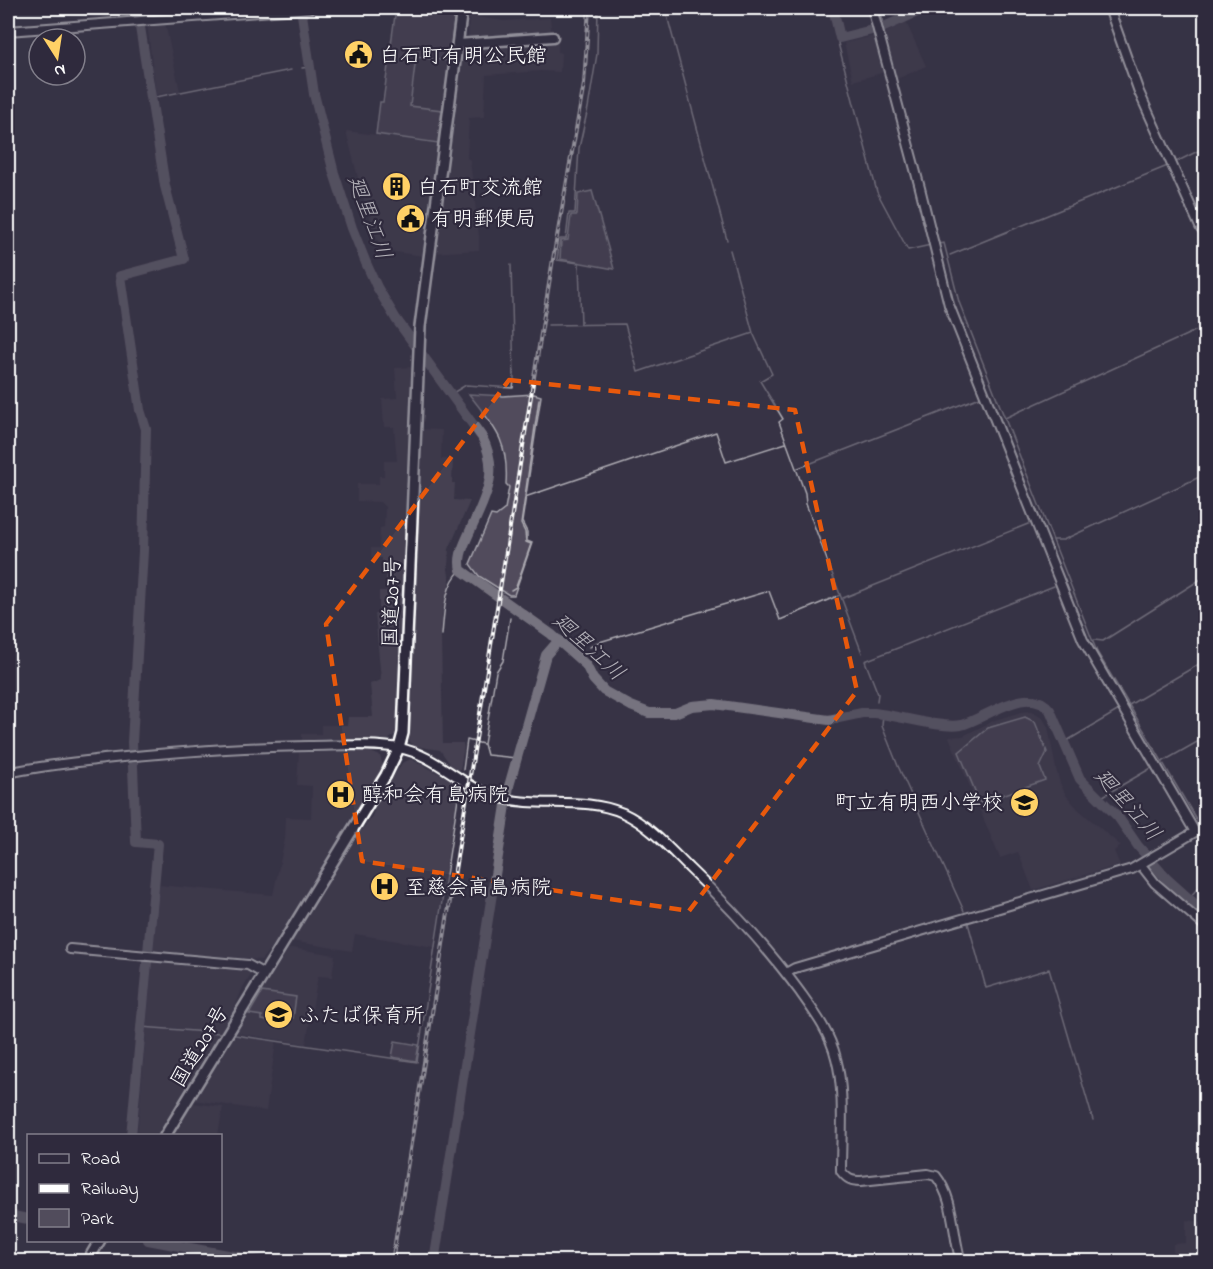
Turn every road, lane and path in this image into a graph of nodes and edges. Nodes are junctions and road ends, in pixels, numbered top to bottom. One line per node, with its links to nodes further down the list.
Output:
1 (312, 8): 6 (street)
2 (444, 8): 5 (street)
3 (872, 8): 12 (street)
4 (1109, 8): 9 (street)
5 (462, 9): 8 (highway, 国道207号)
6 (8, 31)
7 (554, 37): 8 (main road)
8 (458, 44): 10 (highway, 国道207号)
9 (1206, 227)
10 (399, 748): 11 (street); 15 (street); 16 (highway, 国道207号)
11 (8, 773)
12 (1143, 864): 13 (street); 15 (street)
13 (1206, 927)
14 (70, 949): 16 (street)
15 (786, 973): 20 (street)
16 (264, 974): 17 (highway, 国道207号)
17 (166, 1134)
18 (99, 1242): 19 (highway)
19 (87, 1262)
20 (961, 1262)

